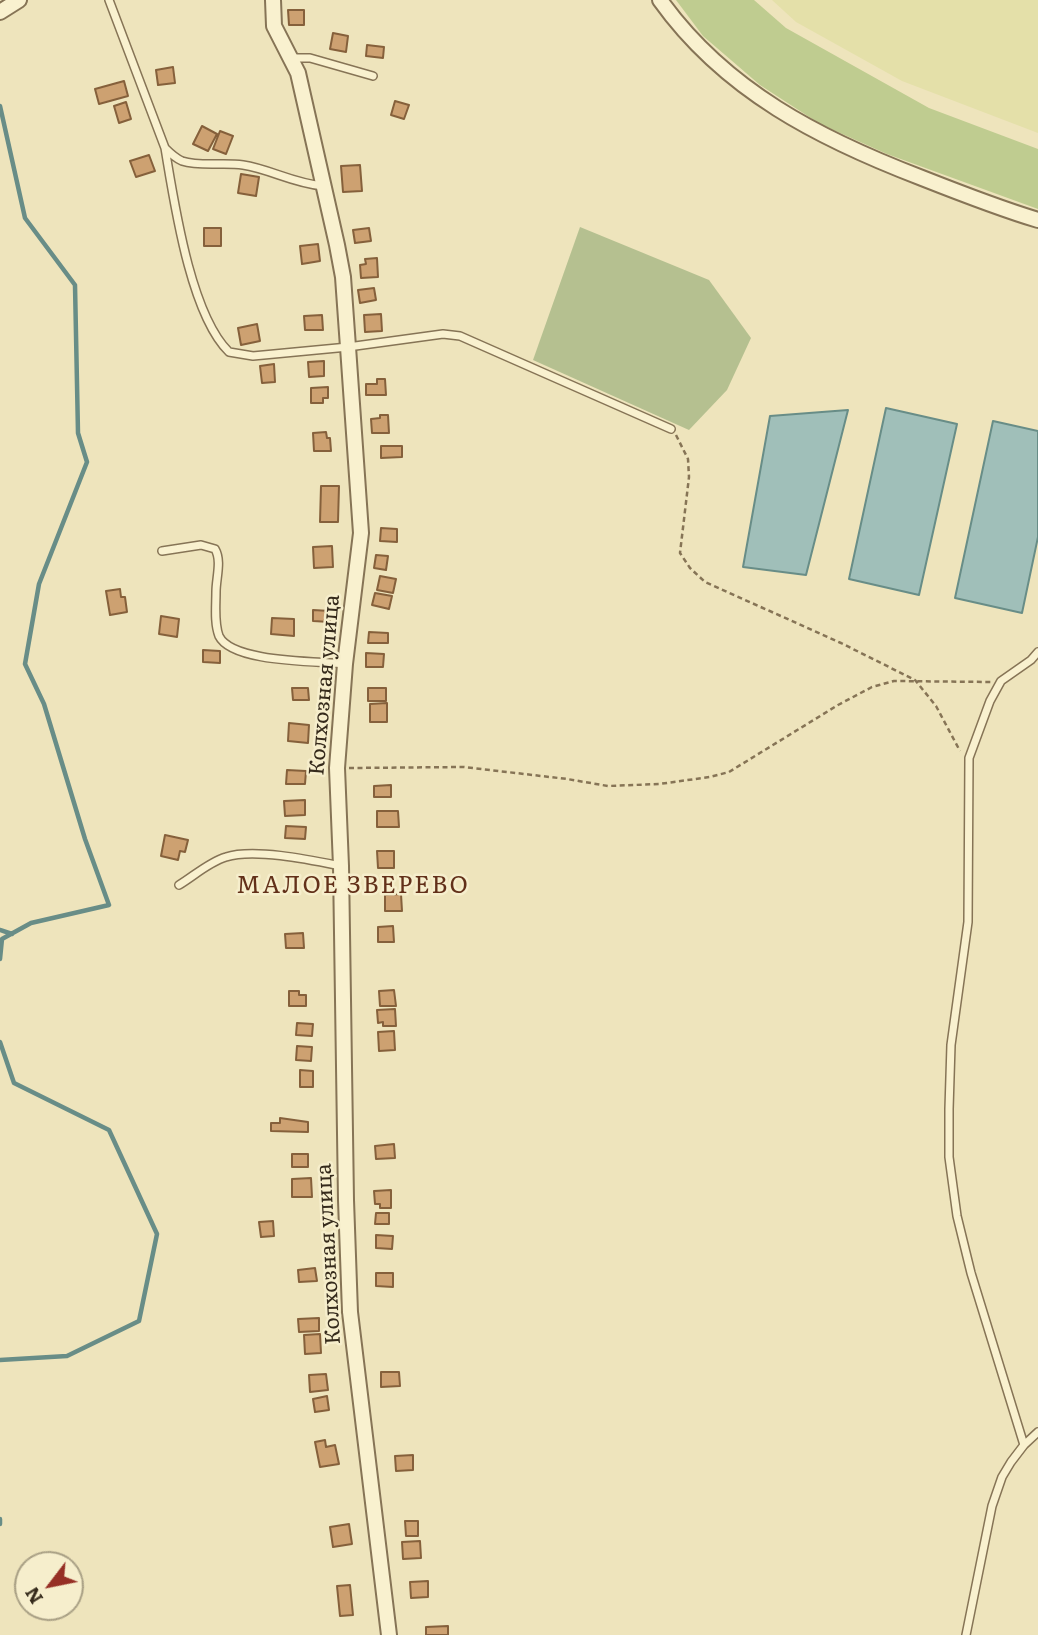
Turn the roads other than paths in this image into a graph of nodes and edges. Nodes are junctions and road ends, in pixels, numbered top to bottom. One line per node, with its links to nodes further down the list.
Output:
1 (19, 0): 5 (street)
2 (109, 0): 8 (lane)
3 (273, 0): 6 (street, Колхозная улица)
4 (660, 0): 10 (street)
5 (0, 12)
6 (292, 58): 7 (lane); 9 (street, Колхозная улица)
7 (373, 76)
8 (165, 148): 9 (lane); 11 (lane)
9 (323, 186): 11 (street, Колхозная улица)
10 (1038, 220)
11 (348, 347): 12 (lane); 15 (street, Колхозная улица)
12 (671, 429)
13 (162, 551): 15 (lane)
14 (1038, 652): 19 (lane)
15 (345, 664): 16 (street, Колхозная улица)
16 (341, 866): 17 (lane); 20 (street, Колхозная улица)
17 (179, 885)
18 (1038, 1432): 19 (lane)
19 (1024, 1444): 21 (lane)
20 (389, 1635)
21 (966, 1635)

